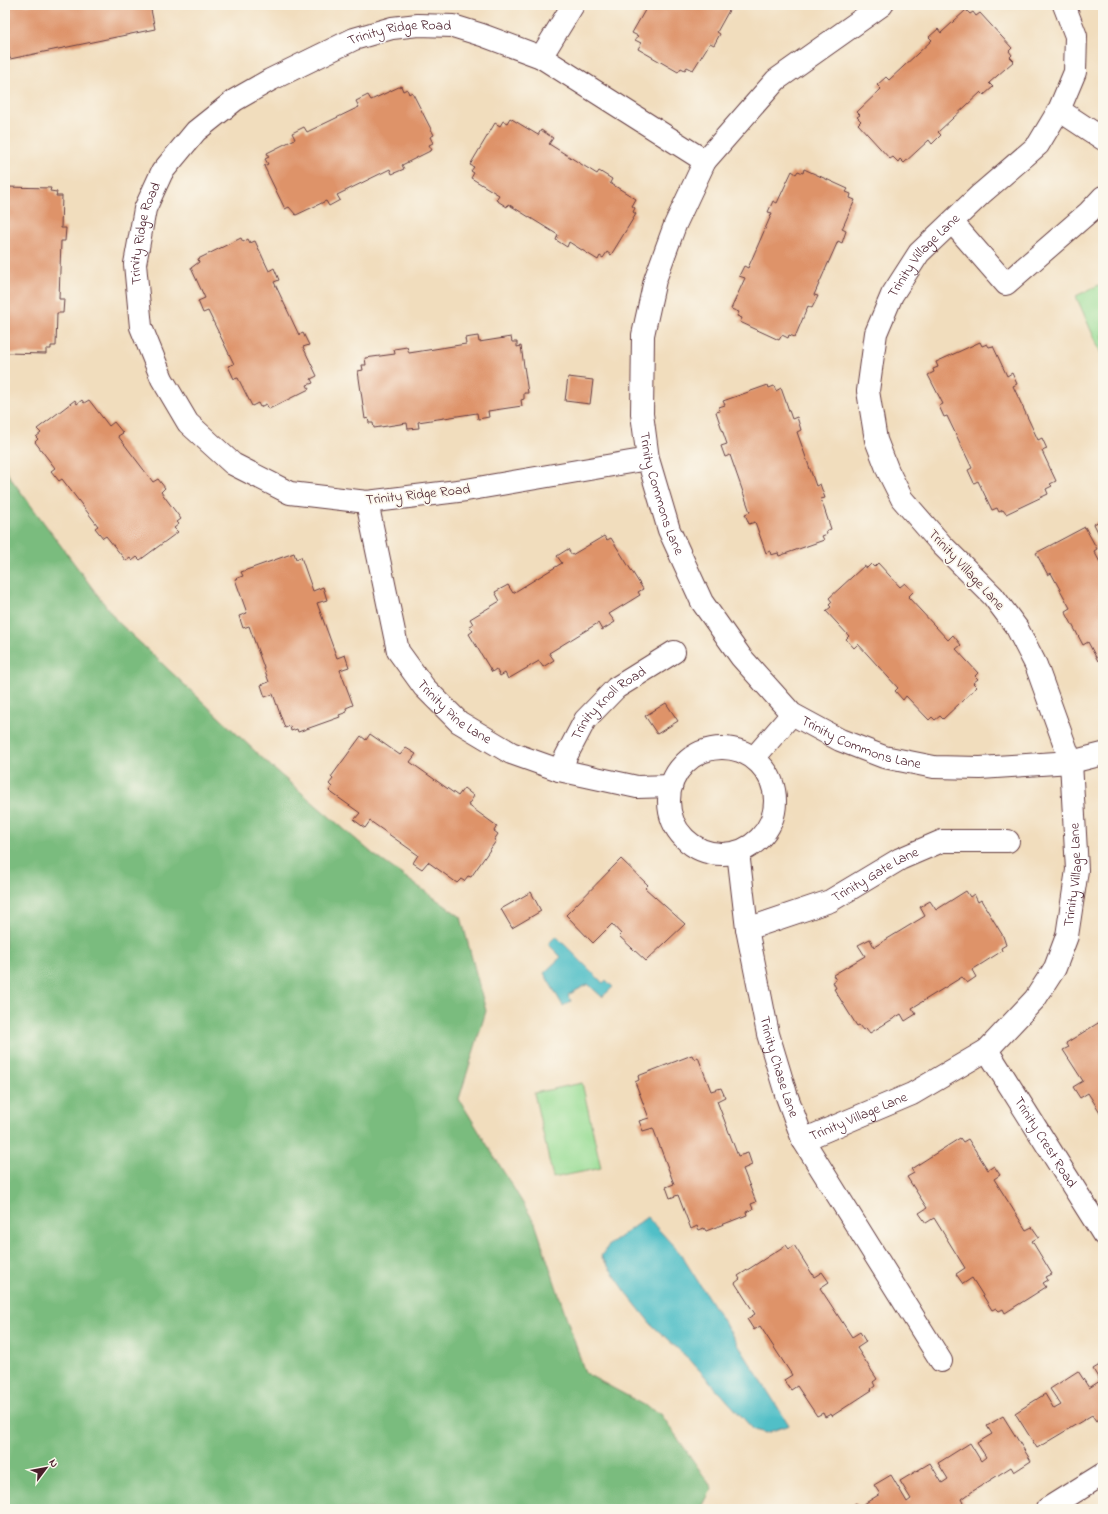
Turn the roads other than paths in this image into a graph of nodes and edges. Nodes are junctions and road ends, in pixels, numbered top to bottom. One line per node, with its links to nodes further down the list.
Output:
1 (573, 5): 4 (street)
2 (882, 5): 7 (street, Trinity Commons Lane)
3 (1064, 5): 5 (street, Trinity Village Lane)
4 (541, 58): 7 (street, Trinity Ridge Road); 11 (street, Trinity Ridge Road)
5 (1059, 110): 6 (street); 9 (street, Trinity Village Lane)
6 (1103, 139)
7 (705, 161): 10 (street, Trinity Commons Lane)
8 (1103, 197): 9 (street)
9 (952, 222): 16 (street, Trinity Village Lane)
10 (648, 459): 11 (street, Trinity Ridge Road); 13 (street, Trinity Commons Lane)
11 (367, 502): 17 (street, Trinity Pine Lane)
12 (674, 652): 17 (street, Trinity Knoll Road)
13 (792, 714): 15 (street); 16 (street, Trinity Commons Lane)
14 (1103, 754): 16 (street, Trinity Commons Lane)
15 (754, 758): 18 (street); 20 (street)
16 (1071, 762): 22 (street, Trinity Village Lane)
17 (559, 770): 18 (street, Trinity Pine Lane)
18 (671, 786): 20 (street)
19 (1008, 841): 21 (street, Trinity Gate Lane)
20 (738, 852): 21 (street, Trinity Chase Lane)
21 (747, 929): 23 (street, Trinity Chase Lane)
22 (987, 1050): 23 (street, Trinity Village Lane); 24 (street, Trinity Crest Road)
23 (803, 1140): 25 (street, Trinity Chase Lane)
24 (1103, 1234)
25 (941, 1361)
26 (1103, 1474): 27 (street)
27 (1047, 1509)

